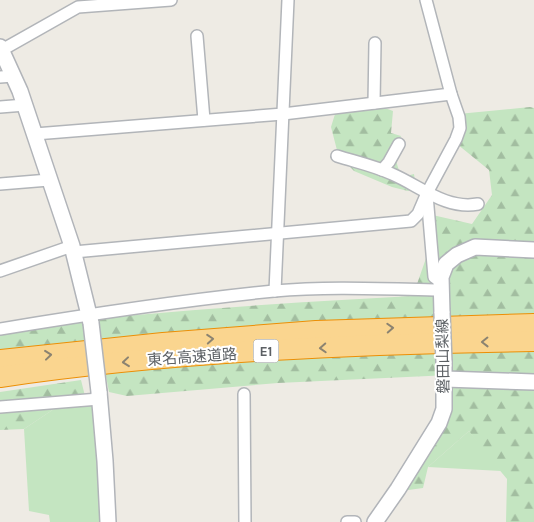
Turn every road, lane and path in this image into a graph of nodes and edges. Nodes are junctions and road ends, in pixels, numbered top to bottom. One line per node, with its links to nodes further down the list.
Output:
1 (171, 0): 4 (street)
2 (288, 0): 13 (street)
3 (426, 0): 9 (street)
4 (78, 3): 7 (street)
5 (198, 36): 14 (street)
6 (375, 43): 10 (street)
7 (1, 48): 8 (street)
8 (7, 76): 11 (street)
9 (451, 94): 10 (street); 21 (street)
10 (374, 103): 13 (street)
11 (25, 105): 12 (street); 15 (street)
12 (0, 107)
13 (283, 114): 14 (street); 23 (street)
14 (204, 120): 15 (street)
15 (35, 134): 19 (street)
16 (399, 144): 18 (street)
17 (337, 156): 18 (street)
18 (382, 170): 21 (street)
19 (49, 180): 20 (street); 24 (street)
20 (0, 184)
21 (427, 193): 22 (street); 23 (street); 27 (street)
22 (478, 204)
23 (278, 234): 24 (street); 28 (street)
24 (73, 249): 26 (street); 29 (street)
25 (534, 250): 27 (street, 磐田山梨線)
26 (0, 271)
27 (441, 286): 28 (street); 35 (street, 磐田山梨線, bridge)
28 (275, 291): 29 (street)
29 (91, 319): 31 (street); 38 (street, bridge)
30 (534, 324): 33 (highway, 東名高速道路 / E1, one-way to 30)
31 (0, 329)
32 (534, 341): 34 (highway, 東名高速道路 / E1, one-way to 34)
33 (0, 360)
34 (0, 377)
35 (445, 379): 36 (street); 44 (street, 磐田山梨線)
36 (534, 382)
37 (244, 394): 41 (street)
38 (99, 395): 39 (street); 40 (street)
39 (0, 407)
40 (108, 522)
41 (245, 522)
42 (347, 522): 43 (street)
43 (355, 522)
44 (375, 522)

